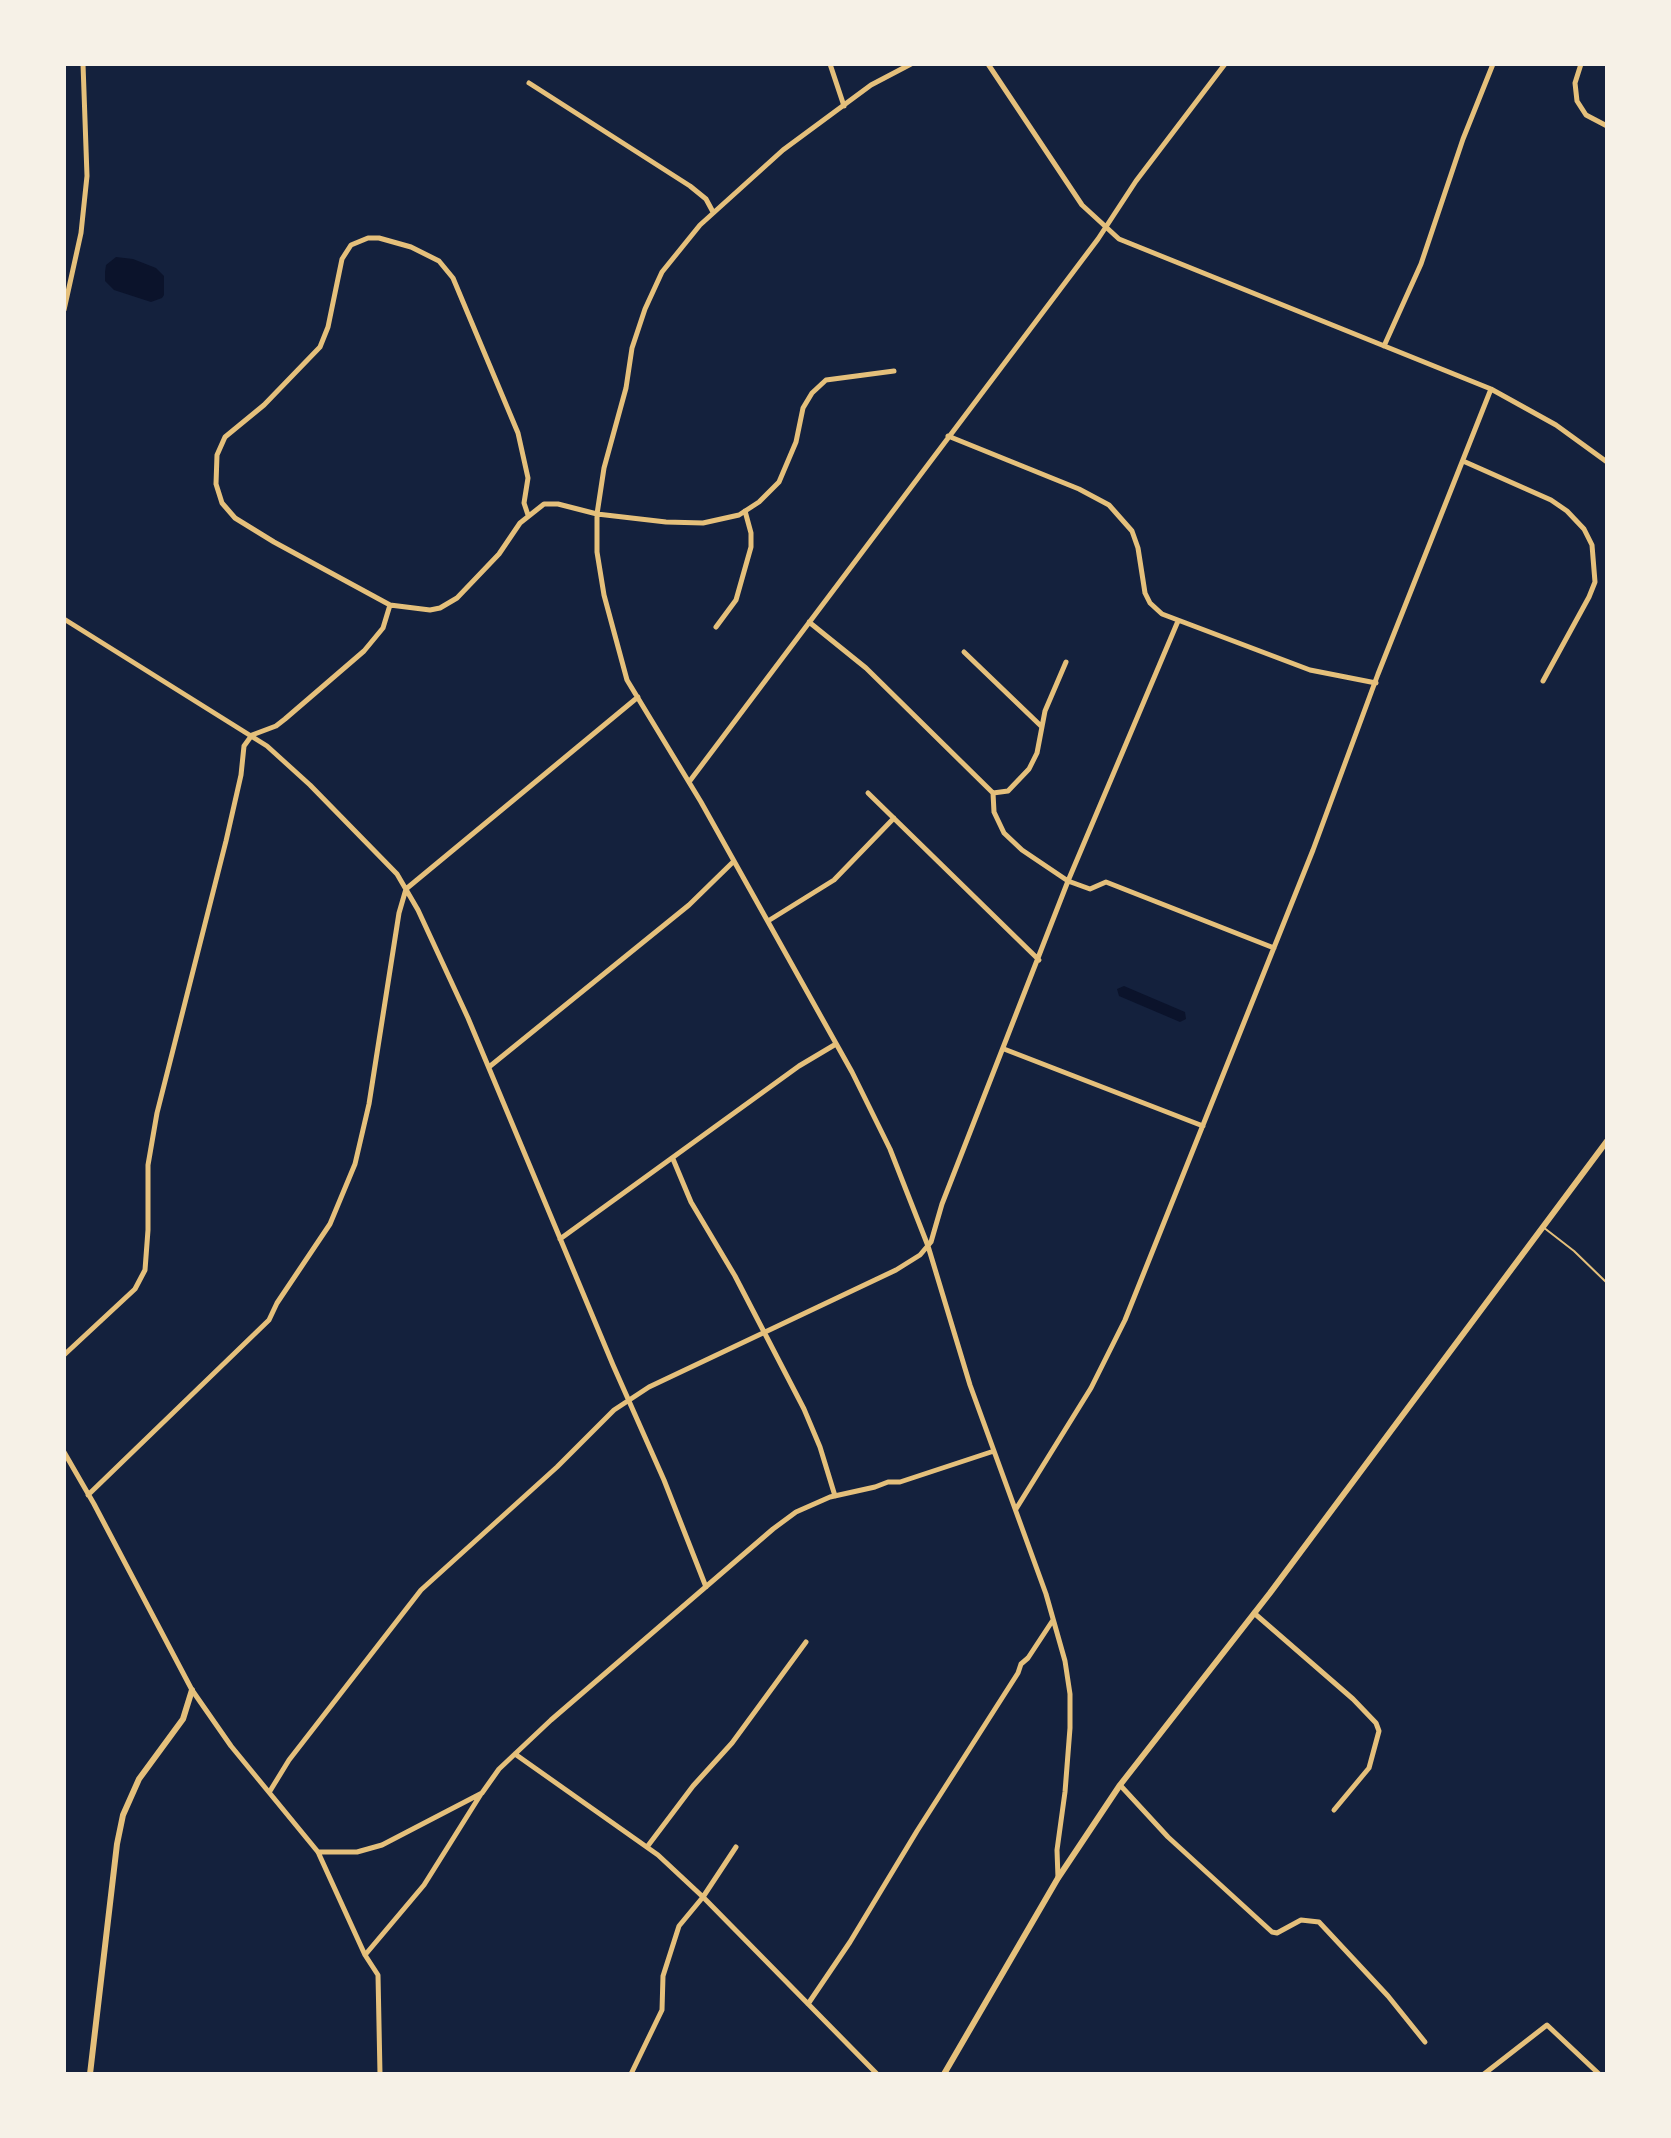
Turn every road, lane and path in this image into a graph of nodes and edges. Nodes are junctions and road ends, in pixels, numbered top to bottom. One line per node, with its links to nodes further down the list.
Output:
1 (83, 64): 13 (street)
2 (830, 64): 9 (street)
3 (911, 64): 9 (street)
4 (988, 64): 12 (street)
5 (1225, 64): 12 (street)
6 (1493, 64): 14 (street)
7 (1581, 64): 10 (street)
8 (529, 83): 11 (street)
9 (844, 106): 11 (street)
10 (1607, 126)
11 (713, 212): 21 (street)
12 (1105, 229): 14 (street); 17 (street)
13 (64, 310)
14 (1384, 346): 16 (street)
15 (894, 371): 20 (street)
16 (1491, 389): 18 (street); 19 (street)
17 (947, 436): 25 (street); 26 (street)
18 (1463, 461): 30 (street); 31 (street)
19 (1607, 462)
20 (745, 511): 21 (street); 27 (street)
21 (597, 514): 22 (street); 32 (street)
22 (528, 515): 23 (street); 23 (street)
23 (390, 605): 34 (street)
24 (64, 619): 34 (street)
25 (1178, 621): 31 (street); 40 (street)
26 (809, 622): 35 (street); 37 (street)
27 (716, 627)
28 (964, 652): 33 (street)
29 (1066, 662): 33 (street)
30 (1543, 681)
31 (1376, 683): 43 (street)
32 (638, 697): 35 (street); 41 (street)
33 (1041, 727): 37 (street)
34 (252, 735): 41 (street); 56 (street)
35 (689, 782): 39 (street)
36 (868, 793): 38 (street)
37 (993, 793): 40 (street)
38 (894, 818): 42 (street); 44 (street)
39 (733, 862): 42 (street); 47 (street)
40 (1068, 881): 43 (street); 44 (street)
41 (406, 889): 47 (street); 60 (street)
42 (768, 921): 45 (street)
43 (1274, 948): 48 (street)
44 (1039, 960): 46 (street)
45 (836, 1044): 50 (street); 53 (street)
46 (1004, 1049): 48 (street); 53 (street)
47 (489, 1067): 52 (street)
48 (1203, 1126): 62 (street)
49 (1607, 1141): 51 (street)
50 (673, 1159): 52 (street); 55 (street)
51 (1542, 1227): 54 (lane); 64 (street)
52 (560, 1239): 57 (street)
53 (928, 1246): 55 (street); 58 (street)
54 (1607, 1283)
55 (765, 1334): 57 (street); 61 (street)
56 (64, 1355)
57 (629, 1399): 63 (street); 70 (street)
58 (994, 1451): 61 (street); 62 (street)
59 (64, 1452): 60 (street)
60 (88, 1495): 67 (street)
61 (835, 1496): 63 (street)
62 (1015, 1509): 65 (street)
63 (706, 1587): 68 (street)
64 (1253, 1613): 69 (street); 72 (street)
65 (1054, 1619): 76 (street); 79 (street)
66 (806, 1642): 73 (street)
67 (192, 1690): 70 (street); 81 (street)
68 (515, 1754): 71 (street); 73 (street)
69 (1120, 1785): 76 (street); 80 (street)
70 (270, 1791): 75 (street)
71 (482, 1793): 75 (street); 78 (street)
72 (1334, 1810)
73 (647, 1847): 77 (street)
74 (736, 1847): 77 (street)
75 (318, 1852): 78 (street)
76 (1058, 1878): 85 (street)
77 (703, 1897): 79 (street); 83 (street)
78 (365, 1955): 82 (street)
79 (808, 2004): 84 (street)
80 (1425, 2042)
81 (90, 2074)
82 (380, 2074)
83 (631, 2074)
84 (877, 2074)
85 (944, 2074)
86 (1484, 2074): 87 (street)
87 (1599, 2074)

